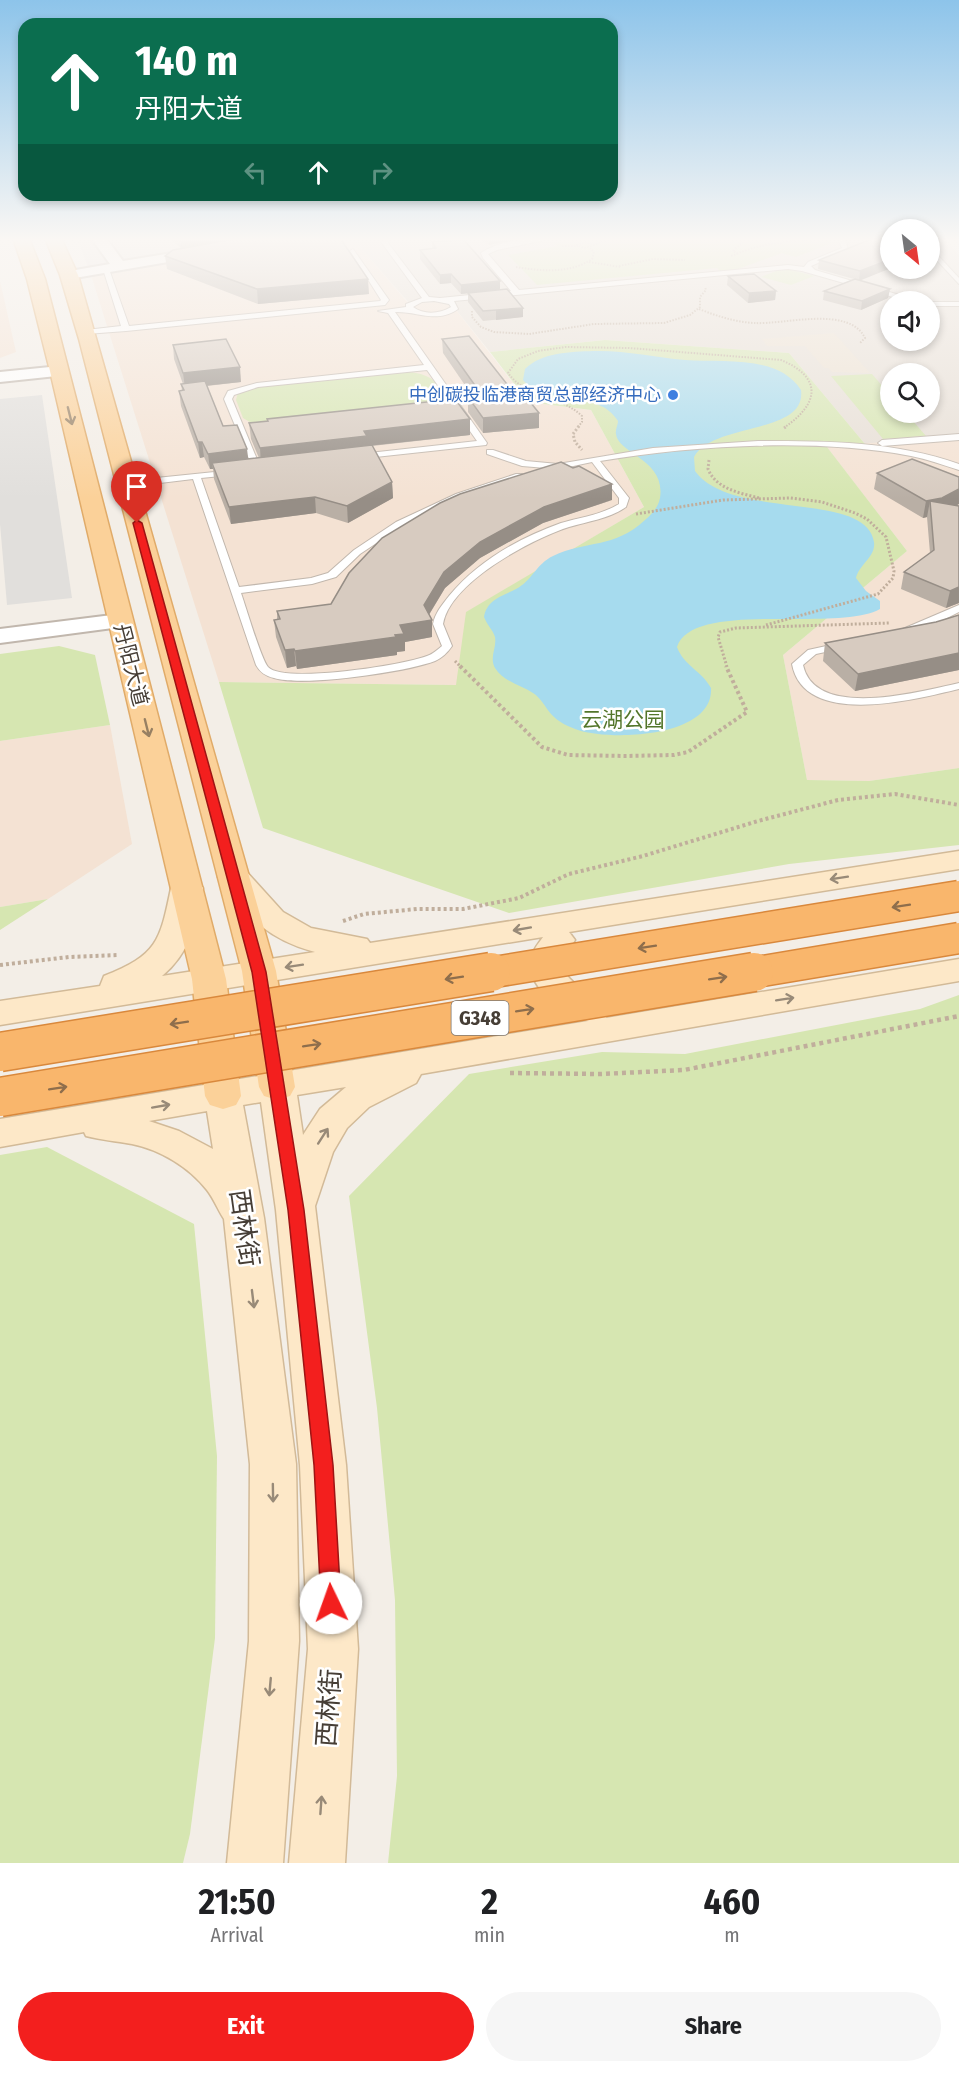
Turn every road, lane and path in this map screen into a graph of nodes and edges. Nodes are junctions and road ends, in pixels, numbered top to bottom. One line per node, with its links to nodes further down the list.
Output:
1 (48, 325): 14 (main road, 丹阳大道)
2 (84, 325): 11 (main road, 丹阳大道)
3 (125, 325): 10 (lane)
4 (157, 325): 10 (lane)
5 (216, 325): 11 (lane)
6 (400, 325): 13 (lane)
7 (478, 325): 8 (path)
8 (592, 325)
9 (850, 325): 12 (path)
10 (126, 328): 11 (lane)
11 (87, 336): 21 (main road, 丹阳大道)
12 (860, 343)
13 (430, 367): 16 (lane); 19 (lane)
14 (60, 371): 15 (street); 24 (main road, 丹阳大道, one-way to 24)
15 (0, 377)
16 (458, 407): 17 (lane); 22 (lane)
17 (447, 408)
18 (253, 430): 19 (lane)
19 (241, 431): 32 (lane)
20 (959, 437): 25 (lane)
21 (116, 442): 24 (main road); 37 (main road, 丹阳大道)
22 (483, 443): 26 (lane); 27 (lane)
23 (738, 444): 25 (lane); 28 (lane); 28 (path); 38 (path)
24 (78, 446): 41 (main road, 丹阳大道)
25 (841, 446): 30 (lane)
26 (490, 452): 29 (lane); 36 (lane)
27 (346, 459)
28 (594, 459): 29 (lane); 50 (lane)
29 (559, 466): 36 (lane)
30 (959, 467)
31 (268, 468): 32 (lane)
32 (257, 469): 33 (lane)
33 (247, 470)
34 (237, 472): 35 (lane)
35 (196, 476): 37 (lane); 42 (lane)
36 (497, 482): 42 (lane)
37 (127, 484): 40 (main road, 丹阳大道)
38 (759, 498): 39 (path); 46 (path)
39 (646, 512)
40 (153, 581): 41 (main road); 54 (main road, 丹阳大道)
41 (112, 586): 44 (main road, 丹阳大道)
42 (235, 591): 50 (lane)
43 (959, 608): 45 (lane)
44 (120, 621): 48 (street); 55 (main road, 丹阳大道, one-way to 55)
45 (931, 621): 46 (path); 47 (lane)
46 (758, 627): 50 (path)
47 (894, 634)
48 (0, 636)
49 (853, 644): 51 (lane)
50 (434, 657)
51 (959, 686)
52 (959, 805): 58 (path)
53 (959, 860): 57 (street, one-way to 57)
54 (234, 878): 58 (street); 64 (main road, 丹阳大道)
55 (187, 888): 61 (street); 65 (main road, 丹阳大道)
56 (959, 896): 70 (highway, G348, one-way to 70, bridge)
57 (595, 916): 60 (street, one-way to 60); 69 (street)
58 (305, 938): 60 (street)
59 (959, 939): 74 (highway, G348, one-way to 59, bridge)
60 (414, 947): 64 (street, one-way to 64)
61 (161, 961): 62 (path); 66 (street)
62 (0, 965)
63 (959, 970): 69 (street, one-way to 63)
64 (259, 972): 65 (street); 73 (main road, 丹阳大道)
65 (209, 980): 66 (street); 75 (main road, 丹阳大道)
66 (34, 1008): 67 (street)
67 (0, 1013)
68 (959, 1016): 72 (path)
69 (652, 1021): 71 (street)
70 (0, 1052): 74 (street)
71 (458, 1054): 73 (street); 78 (street, one-way to 71)
72 (499, 1074)
73 (277, 1087): 75 (street); 78 (street, 西林街)
74 (0, 1096)
75 (223, 1096): 76 (street, one-way to 75); 79 (street, 西林街)
76 (58, 1123): 77 (street); 79 (street)
77 (0, 1133)
78 (296, 1210): 81 (street, 西林街, one-way to 78)
79 (244, 1218): 80 (street, 西林街, one-way to 80)
80 (255, 1863)
81 (317, 1863)

